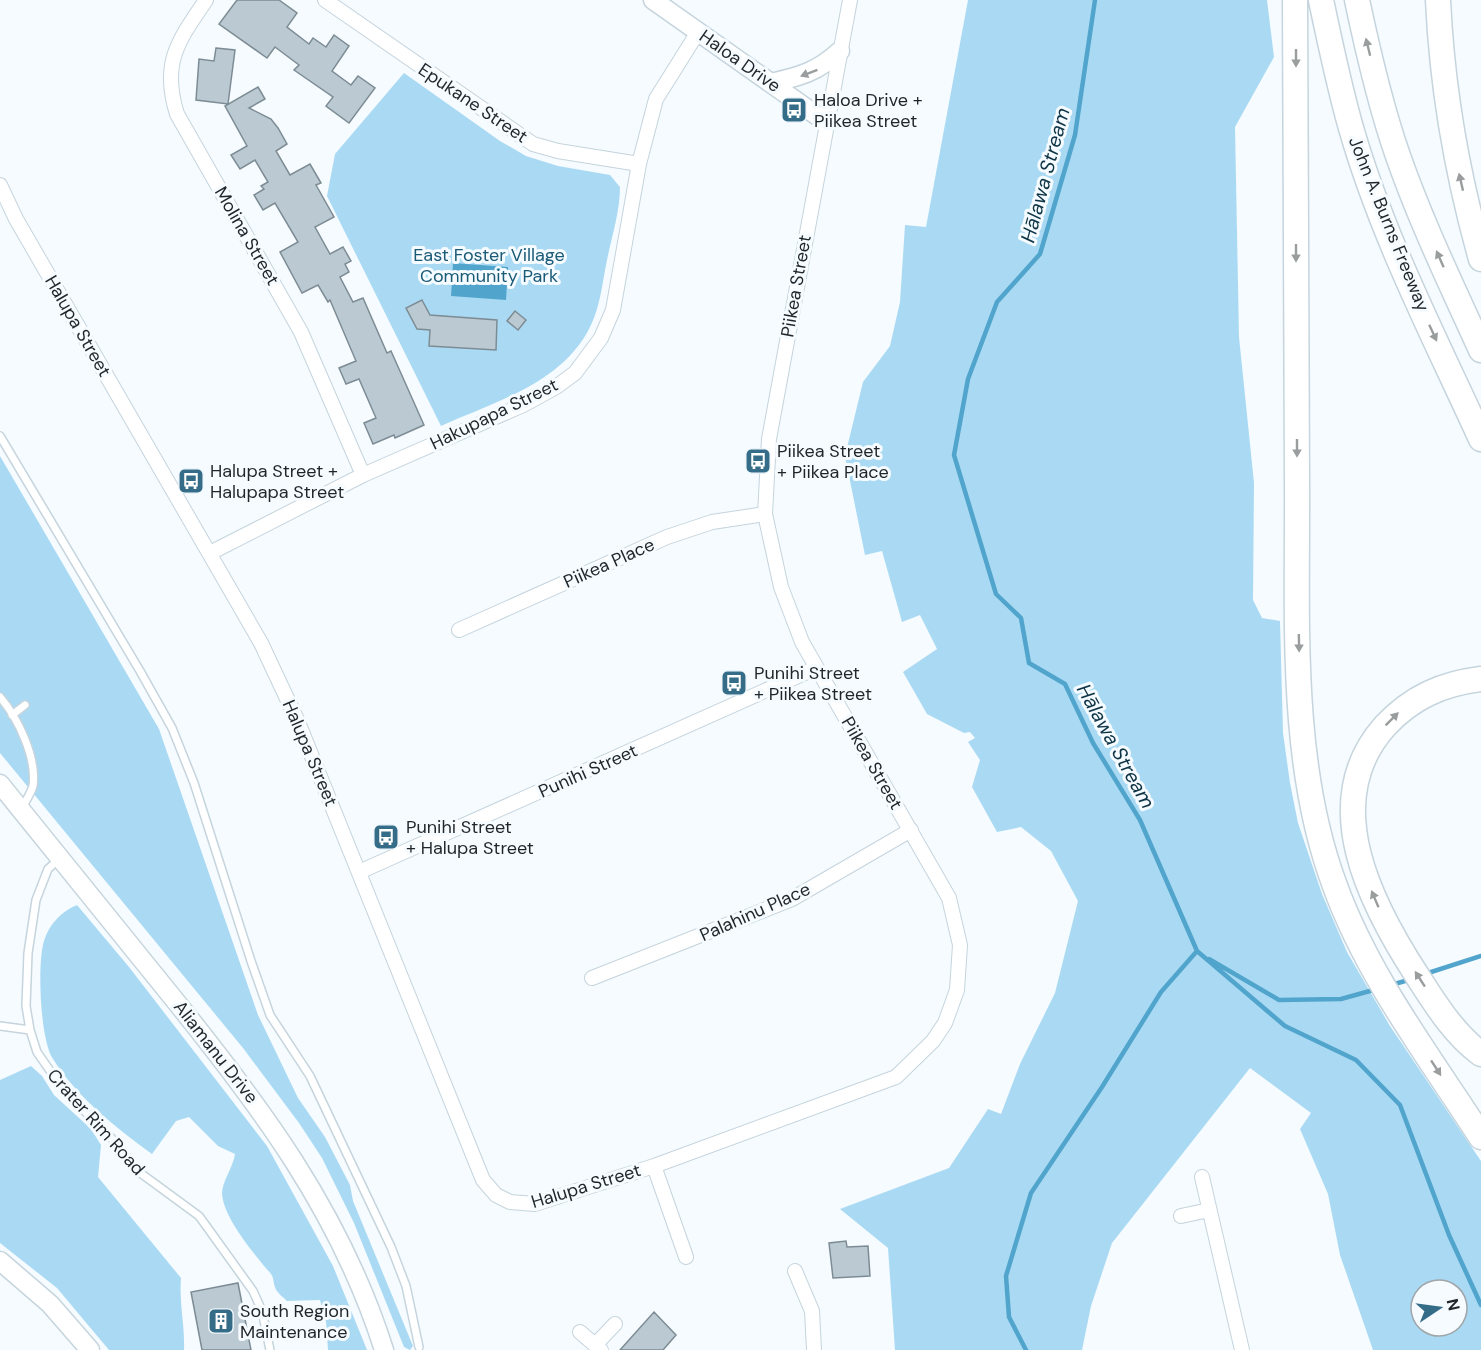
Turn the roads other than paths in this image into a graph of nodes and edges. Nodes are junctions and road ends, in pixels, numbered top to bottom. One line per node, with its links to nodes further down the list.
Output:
1 (206, 0): 19 (street, Molina Street)
2 (325, 0): 13 (street, Epukane Street)
3 (653, 0): 9 (street, Haloa Drive)
4 (850, 0): 10 (street, Piikea Street)
5 (1295, 0): 37 (highway, one-way to 37)
6 (1321, 0): 18 (highway, John A. Burns Freeway, one-way to 18)
7 (1358, 0): 16 (highway, John A. Burns Freeway, one-way to 7)
8 (1438, 0): 15 (highway, one-way to 8)
9 (698, 32): 11 (street, Haloa Drive); 13 (street, Hakupapa Street)
10 (840, 51): 11 (street, one-way to 11); 12 (street, Piikea Street)
11 (771, 82): 12 (street, Haloa Drive)
12 (826, 122): 20 (street, Piikea Street)
13 (639, 164): 19 (street, Hakupapa Street)
14 (0, 185): 21 (street, Halupa Street)
15 (1481, 259)
16 (1481, 350)
17 (0, 436): 47 (lane)
18 (1481, 439)
19 (363, 475): 21 (street, Hakupapa Street)
20 (765, 514): 22 (street, Piikea Place); 23 (street, Piikea Street)
21 (210, 553): 32 (street, Halupa Street)
22 (459, 630)
23 (816, 668): 30 (street, Piikea Street); 32 (street, Punihi Street)
24 (1481, 680): 36 (highway, one-way to 24)
25 (0, 697): 27 (lane)
26 (25, 705): 27 (lane)
27 (12, 715): 29 (lane)
28 (0, 784): 29 (street, Aliamanu Drive)
29 (21, 810): 31 (street, Aliamanu Drive)
30 (911, 830): 33 (street, Palahinu Place); 38 (street, Piikea Street)
31 (60, 858): 35 (lane, Crater Rim Road); 51 (street, Aliamanu Drive)
32 (359, 872): 38 (street, Halupa Street)
33 (592, 978)
34 (0, 1026): 35 (lane)
35 (30, 1030): 50 (lane, Crater Rim Road)
36 (1481, 1054)
37 (1481, 1137)
38 (654, 1166): 42 (street)
39 (1202, 1177): 40 (street)
40 (1209, 1210): 41 (street); 53 (street)
41 (1181, 1215)
42 (686, 1257)
43 (0, 1261): 49 (street)
44 (795, 1271): 52 (street)
45 (615, 1324): 48 (street)
46 (580, 1332): 48 (street)
47 (419, 1347)
48 (598, 1348)
49 (90, 1350)
50 (270, 1350)
51 (384, 1350)
52 (814, 1350)
53 (1242, 1350)

